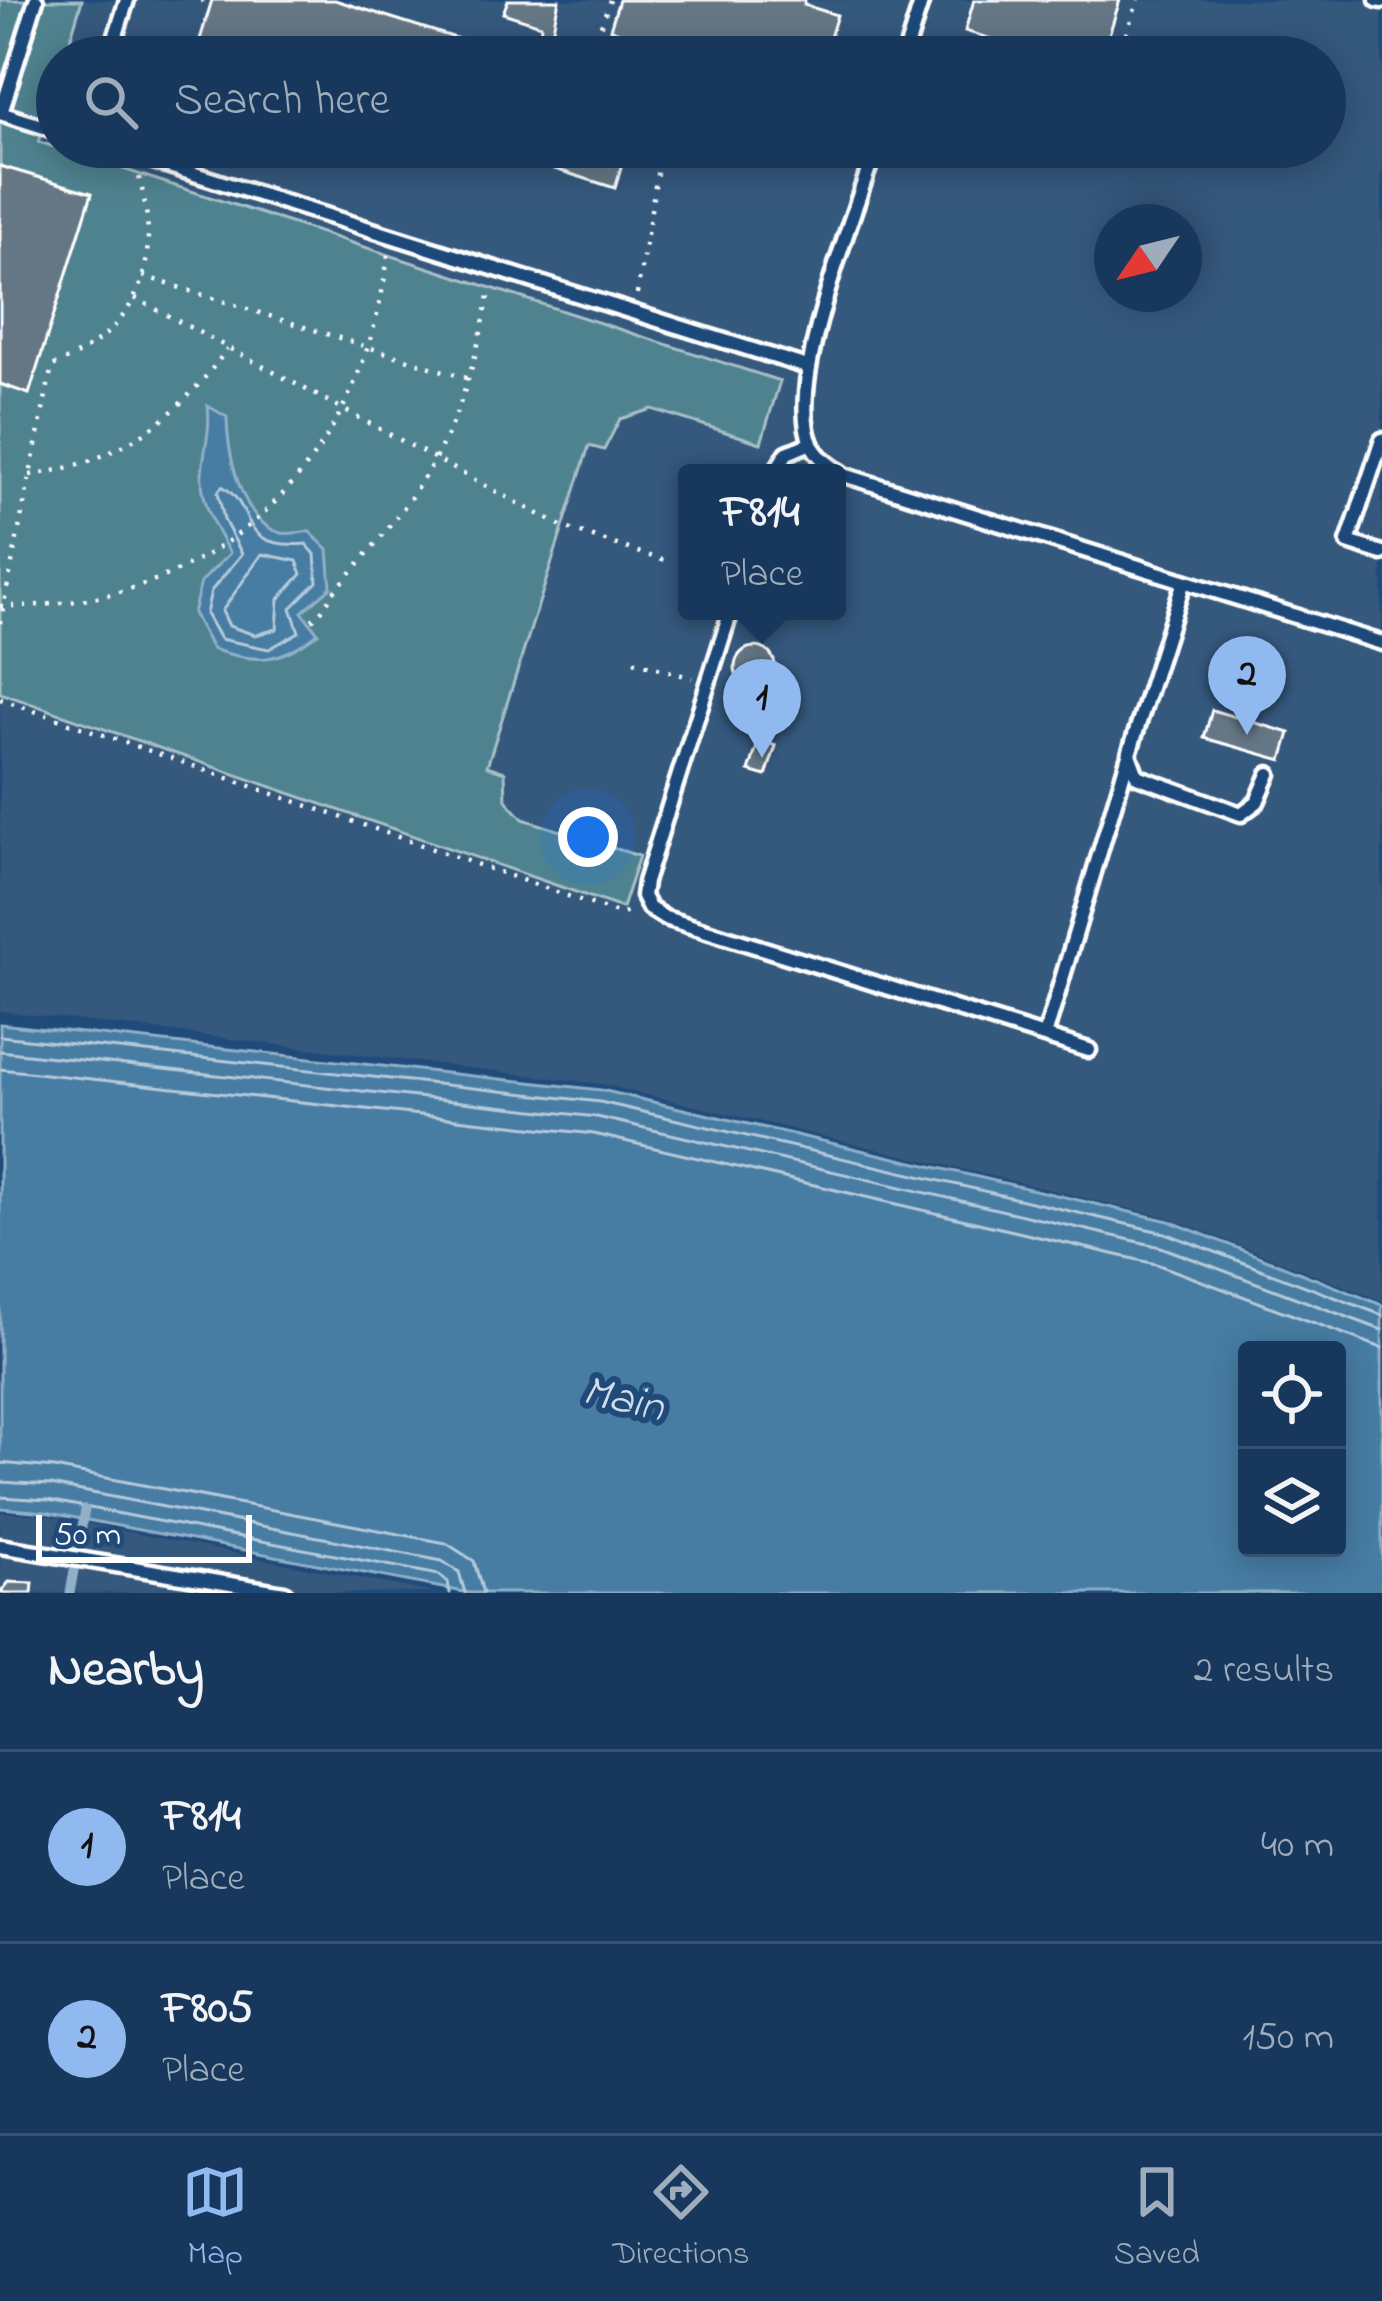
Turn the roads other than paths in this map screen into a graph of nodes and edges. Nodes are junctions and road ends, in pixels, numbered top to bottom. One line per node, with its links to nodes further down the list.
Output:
1 (36, 0): 6 (lane)
2 (127, 0): 4 (lane)
3 (922, 0): 5 (lane)
4 (116, 36)
5 (911, 36)
6 (0, 113): 7 (lane)
7 (36, 124)
8 (176, 168): 10 (lane)
9 (870, 168): 10 (lane)
10 (808, 367): 12 (lane)
11 (1382, 440): 16 (lane)
12 (811, 443): 13 (lane); 14 (lane)
13 (780, 464)
14 (833, 464)
15 (846, 476): 17 (lane)
16 (1382, 553)
17 (1184, 581): 19 (lane); 20 (lane)
18 (728, 620): 22 (lane)
19 (1382, 643)
20 (1129, 754): 21 (lane); 22 (lane)
21 (1269, 774)
22 (1046, 1036): 23 (lane)
23 (1089, 1050)
24 (0, 1546): 25 (lane)
25 (285, 1593)

